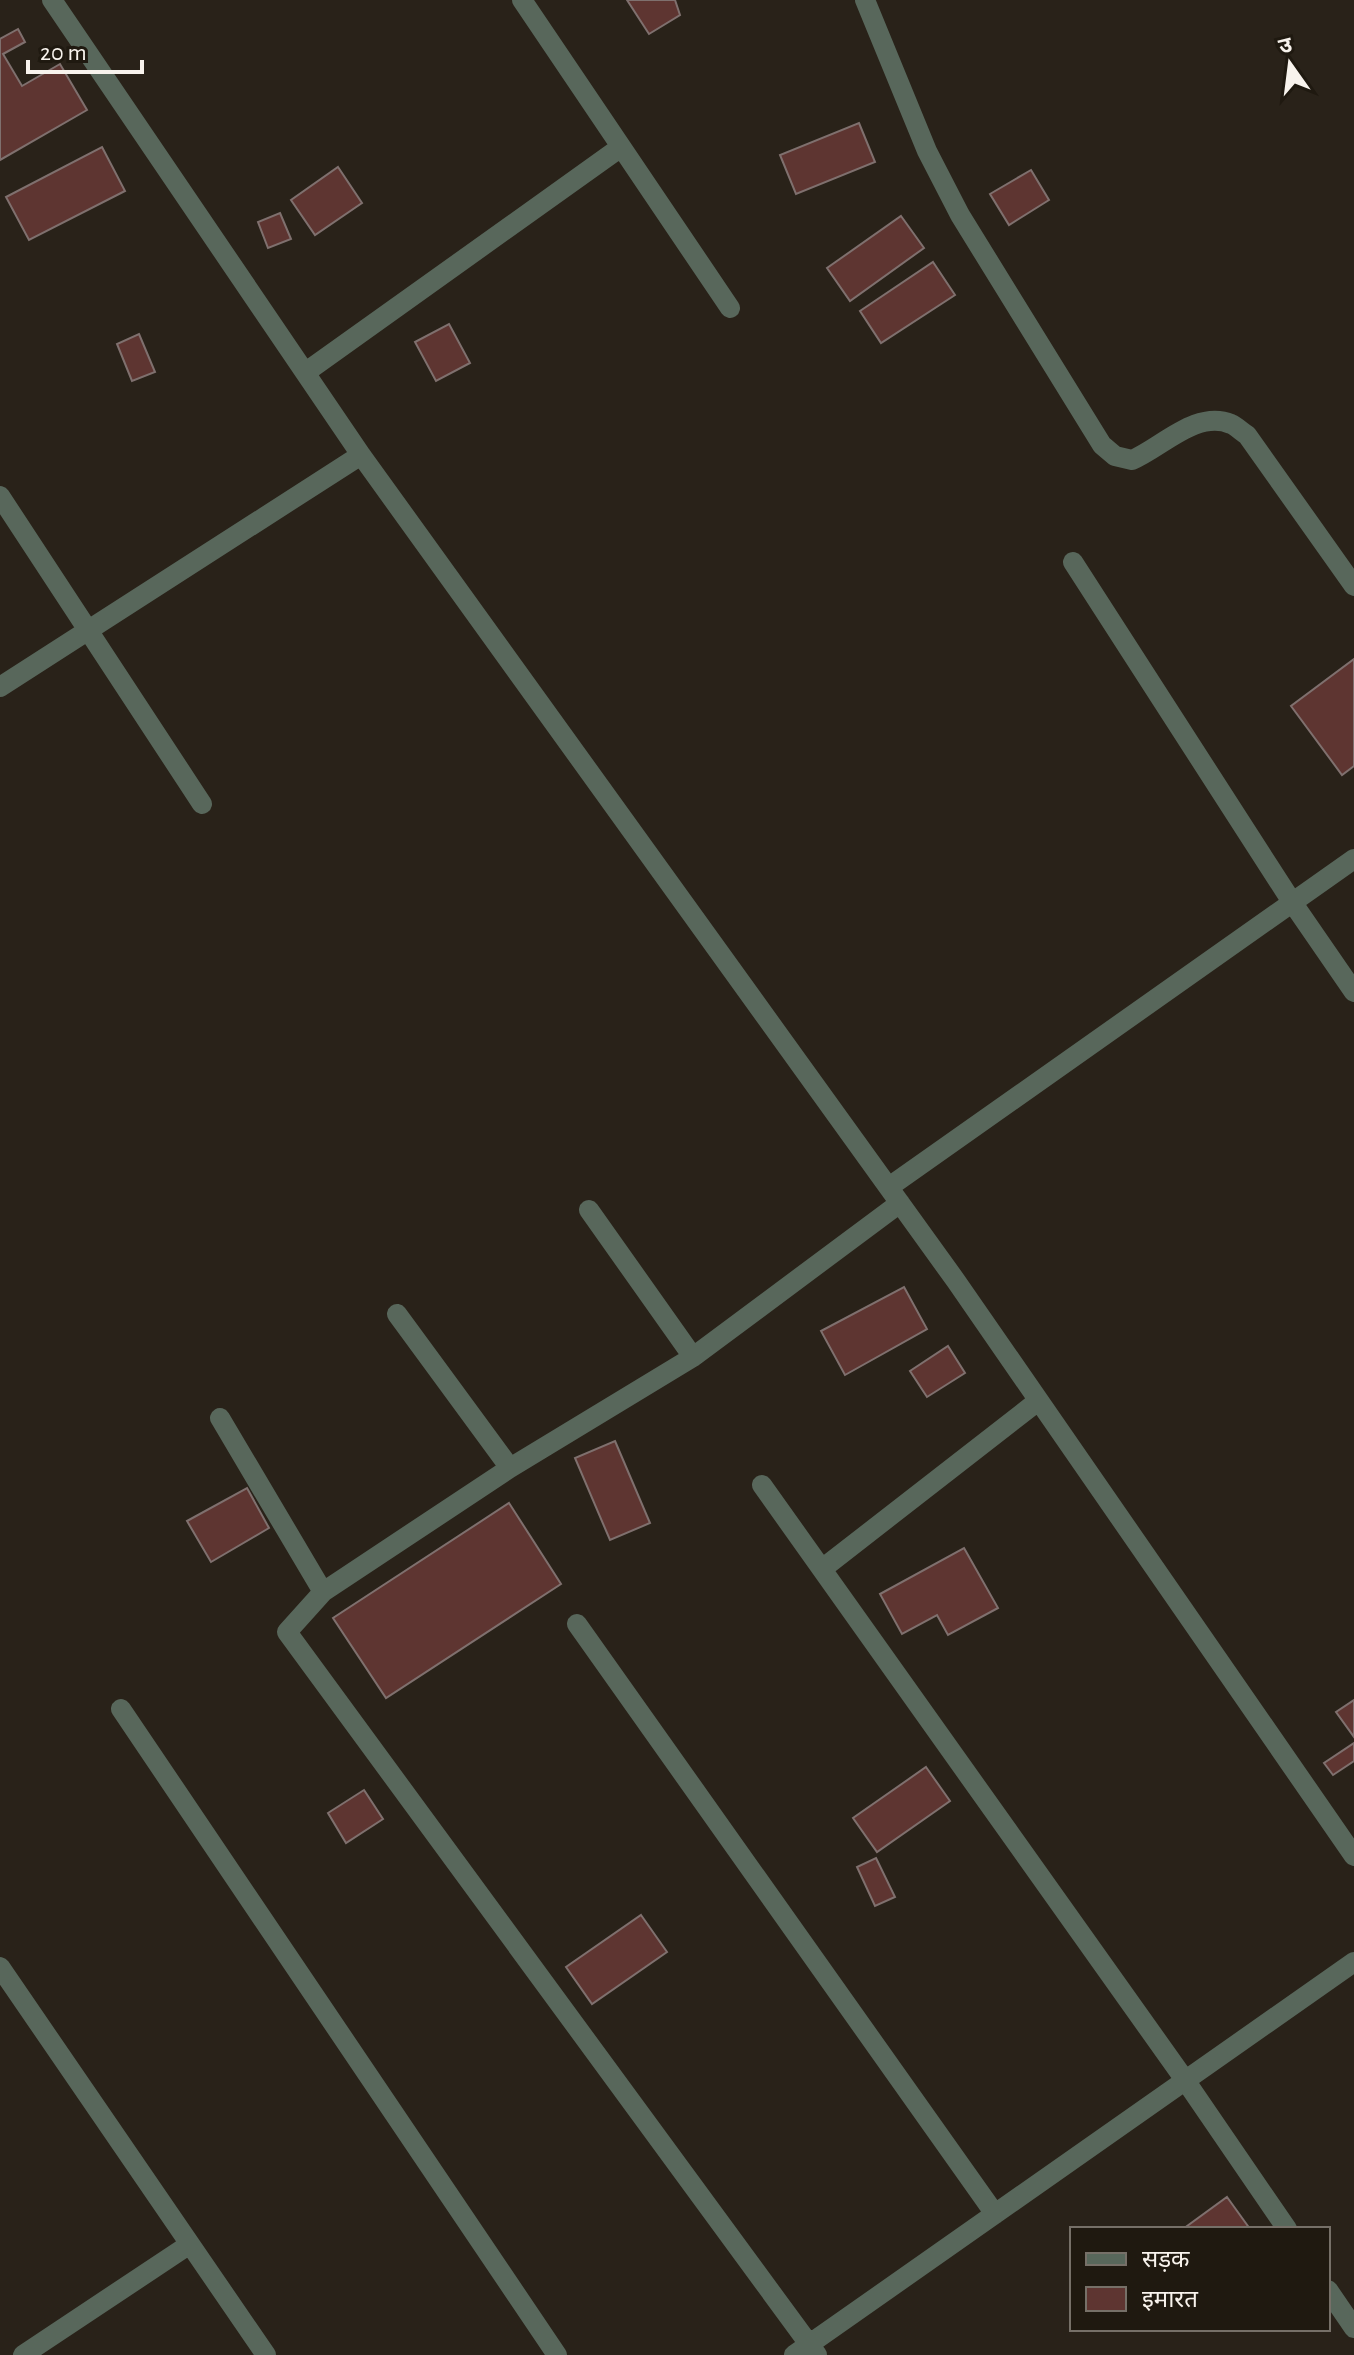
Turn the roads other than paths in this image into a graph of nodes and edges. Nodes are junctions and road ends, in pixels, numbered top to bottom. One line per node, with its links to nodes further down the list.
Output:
1 (52, 0): 6 (street)
2 (522, 0): 4 (street)
3 (865, 0): 10 (street)
4 (621, 147): 5 (street); 6 (street)
5 (730, 308)
6 (306, 372): 7 (street)
7 (361, 455): 11 (street); 17 (street)
8 (0, 496): 11 (street)
9 (1073, 562): 15 (street)
10 (1354, 586)
11 (88, 631): 12 (street); 13 (street)
12 (0, 687)
13 (202, 804)
14 (1354, 859): 15 (street)
15 (1292, 902): 16 (street); 17 (street)
16 (1354, 992)
17 (894, 1195): 20 (street); 21 (street)
18 (589, 1210): 20 (street)
19 (397, 1314): 23 (street)
20 (693, 1357): 23 (street)
21 (1038, 1401): 25 (street); 29 (street)
22 (220, 1418): 26 (street)
23 (510, 1468): 26 (street)
24 (762, 1485): 25 (street)
25 (822, 1569): 32 (street)
26 (323, 1592): 38 (street)
27 (577, 1624): 33 (street)
28 (121, 1709): 41 (street)
29 (1354, 1856)
30 (1354, 1962): 32 (street)
31 (0, 1967): 35 (street)
32 (1185, 2080): 33 (street); 34 (street)
33 (995, 2214): 38 (street)
34 (1286, 2227)
35 (190, 2244): 39 (street); 40 (street)
36 (1330, 2293): 37 (street)
37 (1354, 2328)
38 (807, 2351)
39 (23, 2355)
40 (266, 2355)
41 (557, 2355)

